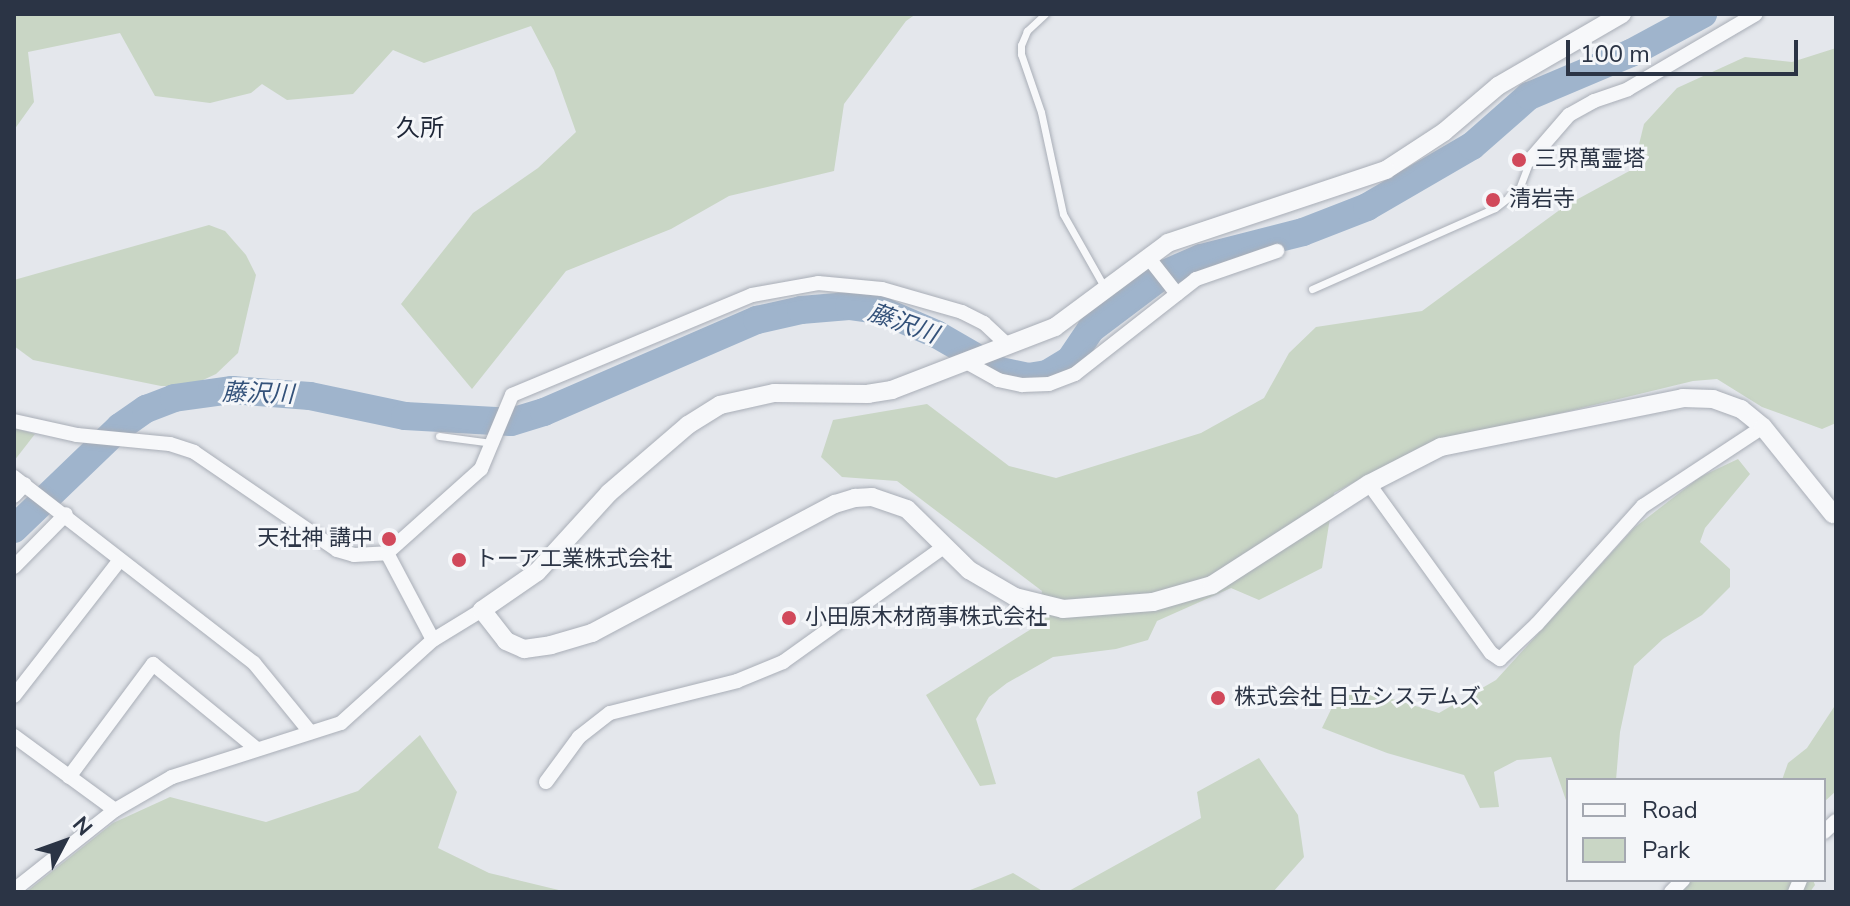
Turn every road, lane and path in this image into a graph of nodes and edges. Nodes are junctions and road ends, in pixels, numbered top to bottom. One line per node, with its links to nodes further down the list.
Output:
1 (1045, 14): 8 (lane)
2 (1622, 14): 6 (street)
3 (1756, 14): 4 (street)
4 (1530, 160): 7 (lane)
5 (1277, 251): 9 (street)
6 (1152, 261): 8 (street); 9 (street)
7 (1312, 289)
8 (1107, 291): 10 (street)
9 (1176, 292): 11 (street)
10 (1013, 343): 11 (street); 15 (street)
11 (966, 362): 25 (street)
12 (14, 421): 22 (street)
13 (1763, 427): 17 (street); 17 (street); 20 (street)
14 (439, 436): 15 (lane)
15 (493, 443): 22 (street)
16 (23, 482): 18 (street); 19 (street)
17 (1369, 484): 21 (street)
18 (14, 496)
19 (63, 512): 23 (street); 24 (street)
20 (1834, 516)
21 (945, 546): 25 (street); 32 (street)
22 (387, 553): 26 (street)
23 (120, 560): 27 (street); 28 (street)
24 (14, 567)
25 (482, 610): 26 (street)
26 (433, 640): 28 (street)
27 (14, 696)
28 (310, 732): 30 (street)
29 (14, 736): 31 (street)
30 (257, 749): 31 (street); 33 (street)
31 (69, 777): 33 (street)
32 (546, 782)
33 (115, 810): 34 (street)
34 (14, 890)

